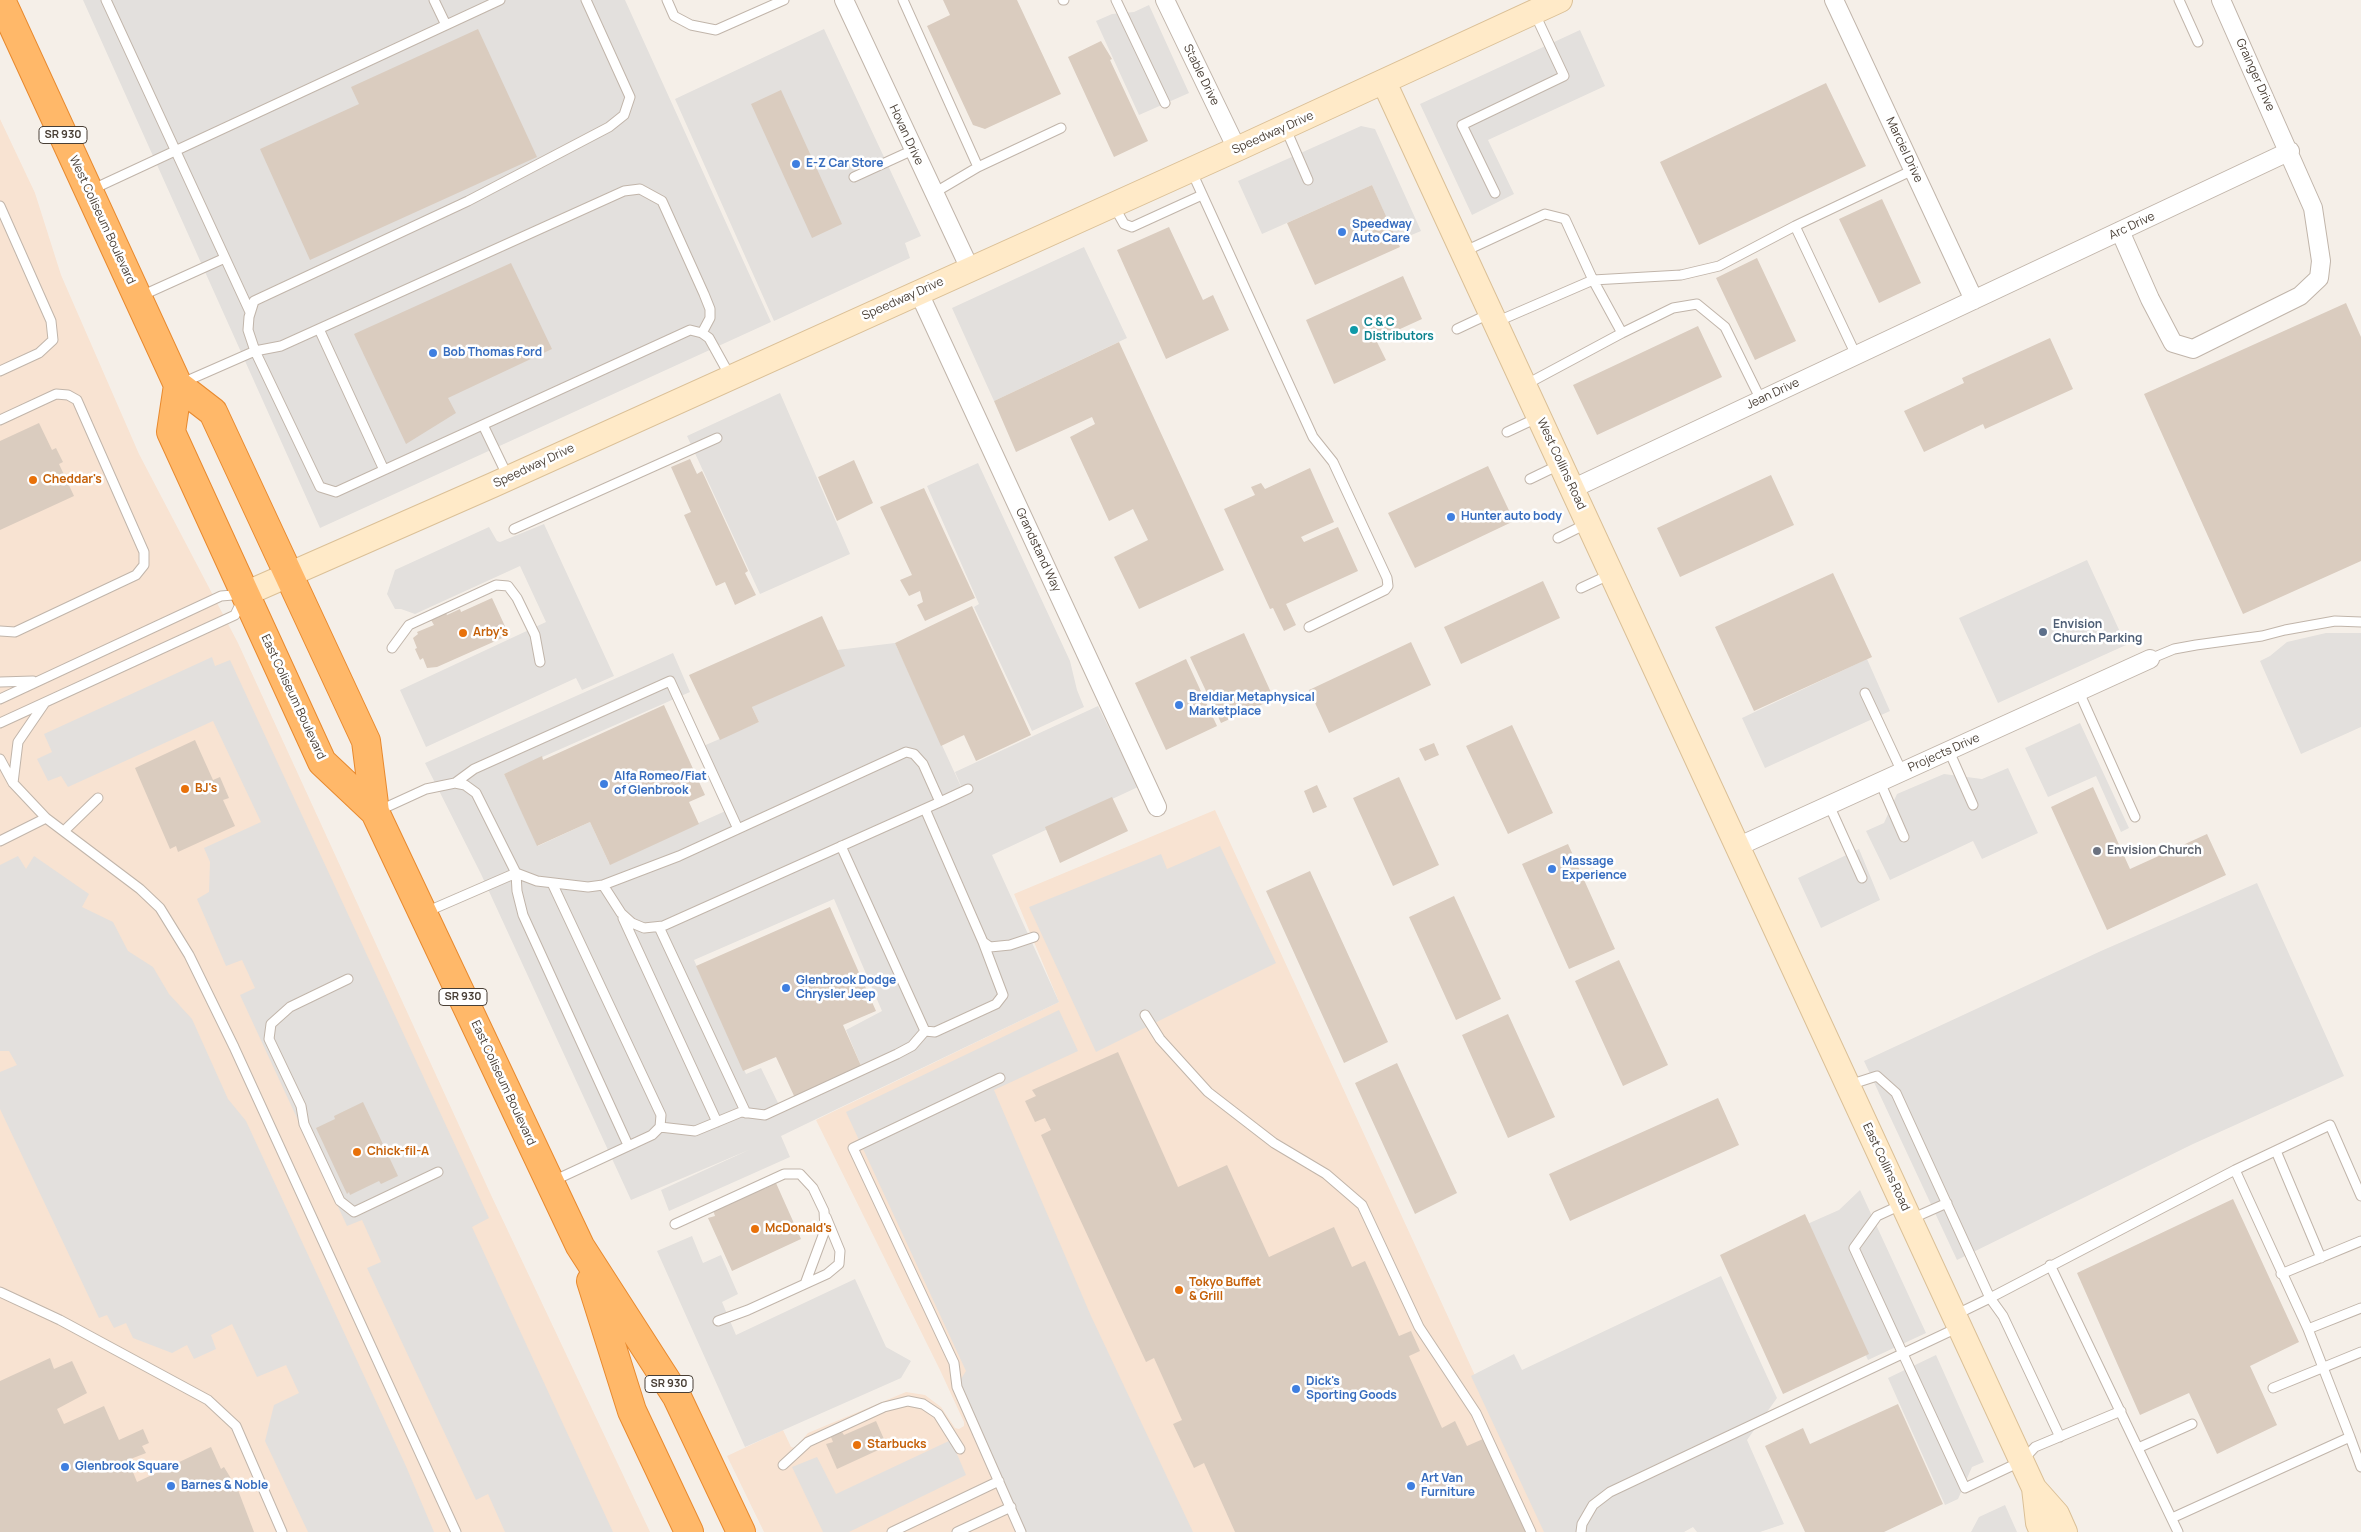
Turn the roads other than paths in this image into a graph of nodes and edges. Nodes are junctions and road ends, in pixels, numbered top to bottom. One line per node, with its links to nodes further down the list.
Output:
1 (1, 0): 32 (highway, West Coliseum Boulevard / SR 930)
2 (106, 0): 25 (lane)
3 (434, 0): 17 (lane)
4 (500, 0): 17 (lane)
5 (586, 0): 47 (lane)
6 (667, 0): 7 (lane)
7 (784, 0)
8 (844, 0): 24 (street, Hovan Drive)
9 (902, 0): 27 (lane)
10 (1116, 0): 20 (lane)
11 (1165, 0): 23 (street, Stable Drive)
12 (1560, 0): 16 (street, Speedway Drive)
13 (1834, 0): 29 (street, Marciel Drive)
14 (2179, 0): 18 (lane)
15 (2221, 0): 26 (street, Grainger Drive)
16 (1534, 12): 19 (street, Speedway Drive); 34 (lane)
17 (446, 25): 25 (lane)
18 (2198, 42)
19 (1384, 82): 21 (street, Speedway Drive); 40 (street, West Collins Road)
20 (1165, 102)
21 (1285, 127): 23 (street, Speedway Drive); 31 (lane)
22 (1061, 128): 27 (lane)
23 (1237, 149): 28 (street, Speedway Drive)
24 (913, 150): 30 (lane); 33 (street, Hovan Drive)
25 (175, 151): 32 (lane); 41 (lane)
26 (2290, 151): 39 (street, Arc Drive); 39 (street, Grainger Drive)
27 (978, 167): 33 (lane)
28 (1191, 170): 35 (lane); 36 (street, Speedway Drive)
29 (1913, 170): 38 (lane); 46 (street, Marciel Drive)
30 (854, 177)
31 (1308, 180)
32 (89, 191): 45 (highway, West Coliseum Boulevard / SR 930)
33 (934, 193): 42 (street, Hovan Drive)
34 (1495, 193)
35 (1202, 195): 36 (lane); 78 (lane)
36 (1113, 204): 42 (street, Speedway Drive)
37 (0, 206): 55 (lane)
38 (1795, 226): 43 (lane); 54 (lane)
39 (2120, 231): 46 (street, Arc Drive)
40 (1463, 252): 43 (lane); 48 (street, West Collins Road)
41 (225, 258): 45 (lane); 47 (lane)
42 (970, 269): 44 (street, Speedway Drive)
43 (1593, 280): 48 (lane); 52 (lane)
44 (919, 292): 56 (street, Speedway Drive); 101 (street, Grandstand Way)
45 (138, 298): 57 (highway, West Coliseum Boulevard / SR 930)
46 (1974, 300): 54 (street, Jean Drive)
47 (250, 312): 53 (lane)
48 (1494, 318): 50 (lane); 58 (street, West Collins Road)
49 (319, 329): 51 (lane); 53 (lane); 66 (lane)
50 (1457, 329)
51 (702, 333): 56 (lane); 62 (lane)
52 (1622, 333): 58 (lane); 59 (lane)
53 (255, 351): 57 (lane); 66 (lane)
54 (1856, 355): 59 (street, Jean Drive)
55 (0, 371)
56 (730, 376): 67 (street, Speedway Drive)
57 (178, 385): 74 (highway, West Coliseum Boulevard / SR 930); 76 (highway, SR 930)
58 (1524, 385): 60 (street, West Collins Road)
59 (1760, 400): 69 (street, Jean Drive)
60 (1540, 417): 63 (lane); 65 (street, West Collins Road)
61 (0, 420): 79 (lane)
62 (483, 425): 66 (lane); 67 (lane)
63 (1508, 432)
64 (717, 438): 71 (lane)
65 (1561, 464): 68 (lane); 69 (street, West Collins Road)
66 (384, 470)
67 (508, 478): 74 (street, Speedway Drive)
68 (1530, 479)
69 (1572, 489): 70 (street, West Collins Road)
70 (1588, 523): 72 (lane); 73 (street, West Collins Road)
71 (514, 529)
72 (1558, 538)
73 (1612, 574): 75 (lane); 111 (street, West Collins Road)
74 (289, 576): 76 (street, Speedway Drive); 103 (highway, East Coliseum Boulevard / SR 930)
75 (1581, 588)
76 (245, 594): 83 (lane); 88 (lane); 103 (highway, East Coliseum Boulevard / SR 930)
77 (2361, 622): 81 (lane)
78 (1309, 627)
79 (0, 631)
80 (392, 648): 82 (lane)
81 (2150, 659): 85 (street, Projects Drive)
82 (540, 662)
83 (39, 681): 84 (lane); 87 (lane)
84 (0, 682)
85 (2079, 692): 90 (street, Projects Drive); 104 (lane)
86 (1865, 693): 92 (lane)
87 (0, 699)
88 (45, 702): 89 (lane); 94 (lane)
89 (0, 723)
90 (1949, 751): 92 (street, Projects Drive); 100 (lane)
91 (0, 758): 94 (lane)
92 (1902, 772): 93 (street, Projects Drive)
93 (1880, 782): 99 (street, Projects Drive); 108 (lane)
94 (13, 783): 105 (lane)
95 (455, 783): 103 (lane); 106 (lane); 112 (lane)
96 (968, 789): 98 (lane)
97 (98, 798): 107 (lane)
98 (940, 802): 102 (lane); 106 (lane)
99 (1829, 805): 111 (street, Projects Drive); 113 (lane)
100 (1973, 805)
101 (1157, 807)
102 (925, 809): 110 (lane); 120 (lane)
103 (375, 812): 117 (highway, East Coliseum Boulevard / SR 930)
104 (2135, 817)
105 (46, 818): 107 (lane); 109 (lane)
106 (738, 829): 115 (lane)
107 (64, 831): 169 (lane)
108 (1904, 836)
109 (0, 841)
110 (841, 846): 118 (lane); 123 (lane)
111 (1737, 847): 125 (street, East Collins Road)
112 (516, 873): 114 (lane); 117 (lane); 129 (lane)
113 (1862, 878)
114 (552, 883): 115 (lane); 128 (lane)
115 (603, 885): 116 (lane)
116 (621, 913): 118 (lane); 127 (lane)
117 (423, 914): 133 (highway, East Coliseum Boulevard / SR 930)
118 (659, 927): 126 (lane)
119 (1034, 937): 120 (lane)
120 (983, 942): 123 (lane)
121 (348, 979): 132 (lane)
122 (1145, 1015): 175 (lane)
123 (925, 1031): 126 (lane)
124 (1000, 1078): 164 (lane)
125 (1848, 1086): 135 (lane); 137 (street, East Collins Road)
126 (746, 1113): 127 (lane)
127 (717, 1122): 128 (lane)
128 (660, 1127): 129 (lane)
129 (628, 1145): 133 (lane)
130 (2276, 1151): 131 (lane); 134 (lane); 141 (lane)
131 (2235, 1170): 142 (lane); 143 (lane)
132 (438, 1172)
133 (550, 1182): 140 (highway, East Coliseum Boulevard / SR 930)
134 (2361, 1196)
135 (1947, 1202): 137 (lane); 146 (lane)
136 (824, 1211): 138 (lane); 144 (lane); 144 (lane)
137 (1906, 1212): 149 (street, East Collins Road); 152 (lane)
138 (675, 1224)
139 (2361, 1241): 141 (lane)
140 (580, 1246): 170 (highway, East Coliseum Boulevard / SR 930); 171 (highway, East Coliseum Boulevard / SR 930)
141 (2321, 1258): 143 (lane)
142 (2050, 1265): 146 (lane); 155 (lane)
143 (2281, 1274): 150 (lane)
144 (805, 1284): 148 (lane)
145 (0, 1292): 168 (lane)
146 (1990, 1298): 149 (lane); 157 (lane)
147 (2361, 1308): 150 (lane)
148 (718, 1321)
149 (1957, 1321): 152 (lane); 161 (street, East Collins Road)
150 (2308, 1329): 153 (lane)
151 (2361, 1352): 153 (lane)
152 (1903, 1354): 161 (lane); 176 (lane)
153 (2322, 1368): 154 (lane); 158 (lane)
154 (2272, 1388)
155 (2121, 1411): 157 (lane); 159 (lane)
156 (2192, 1424): 159 (lane)
157 (2060, 1436): 161 (lane)
158 (2350, 1437): 163 (lane); 167 (lane)
159 (2138, 1448): 167 (lane)
160 (960, 1449): 162 (lane)
161 (2022, 1461): 165 (street, East Collins Road)
162 (783, 1465)
163 (2361, 1467)
164 (999, 1481): 166 (lane); 172 (lane)
165 (2034, 1488): 177 (street); 178 (street)
166 (1010, 1507): 173 (lane); 174 (lane)
167 (2172, 1518): 179 (lane)
168 (282, 1532)
169 (456, 1532)
170 (689, 1532)
171 (741, 1532)
172 (892, 1532)
173 (957, 1532)
174 (1021, 1532)
175 (1531, 1532)
176 (1581, 1532)
177 (2042, 1532)
178 (2065, 1532)
179 (2178, 1532)

